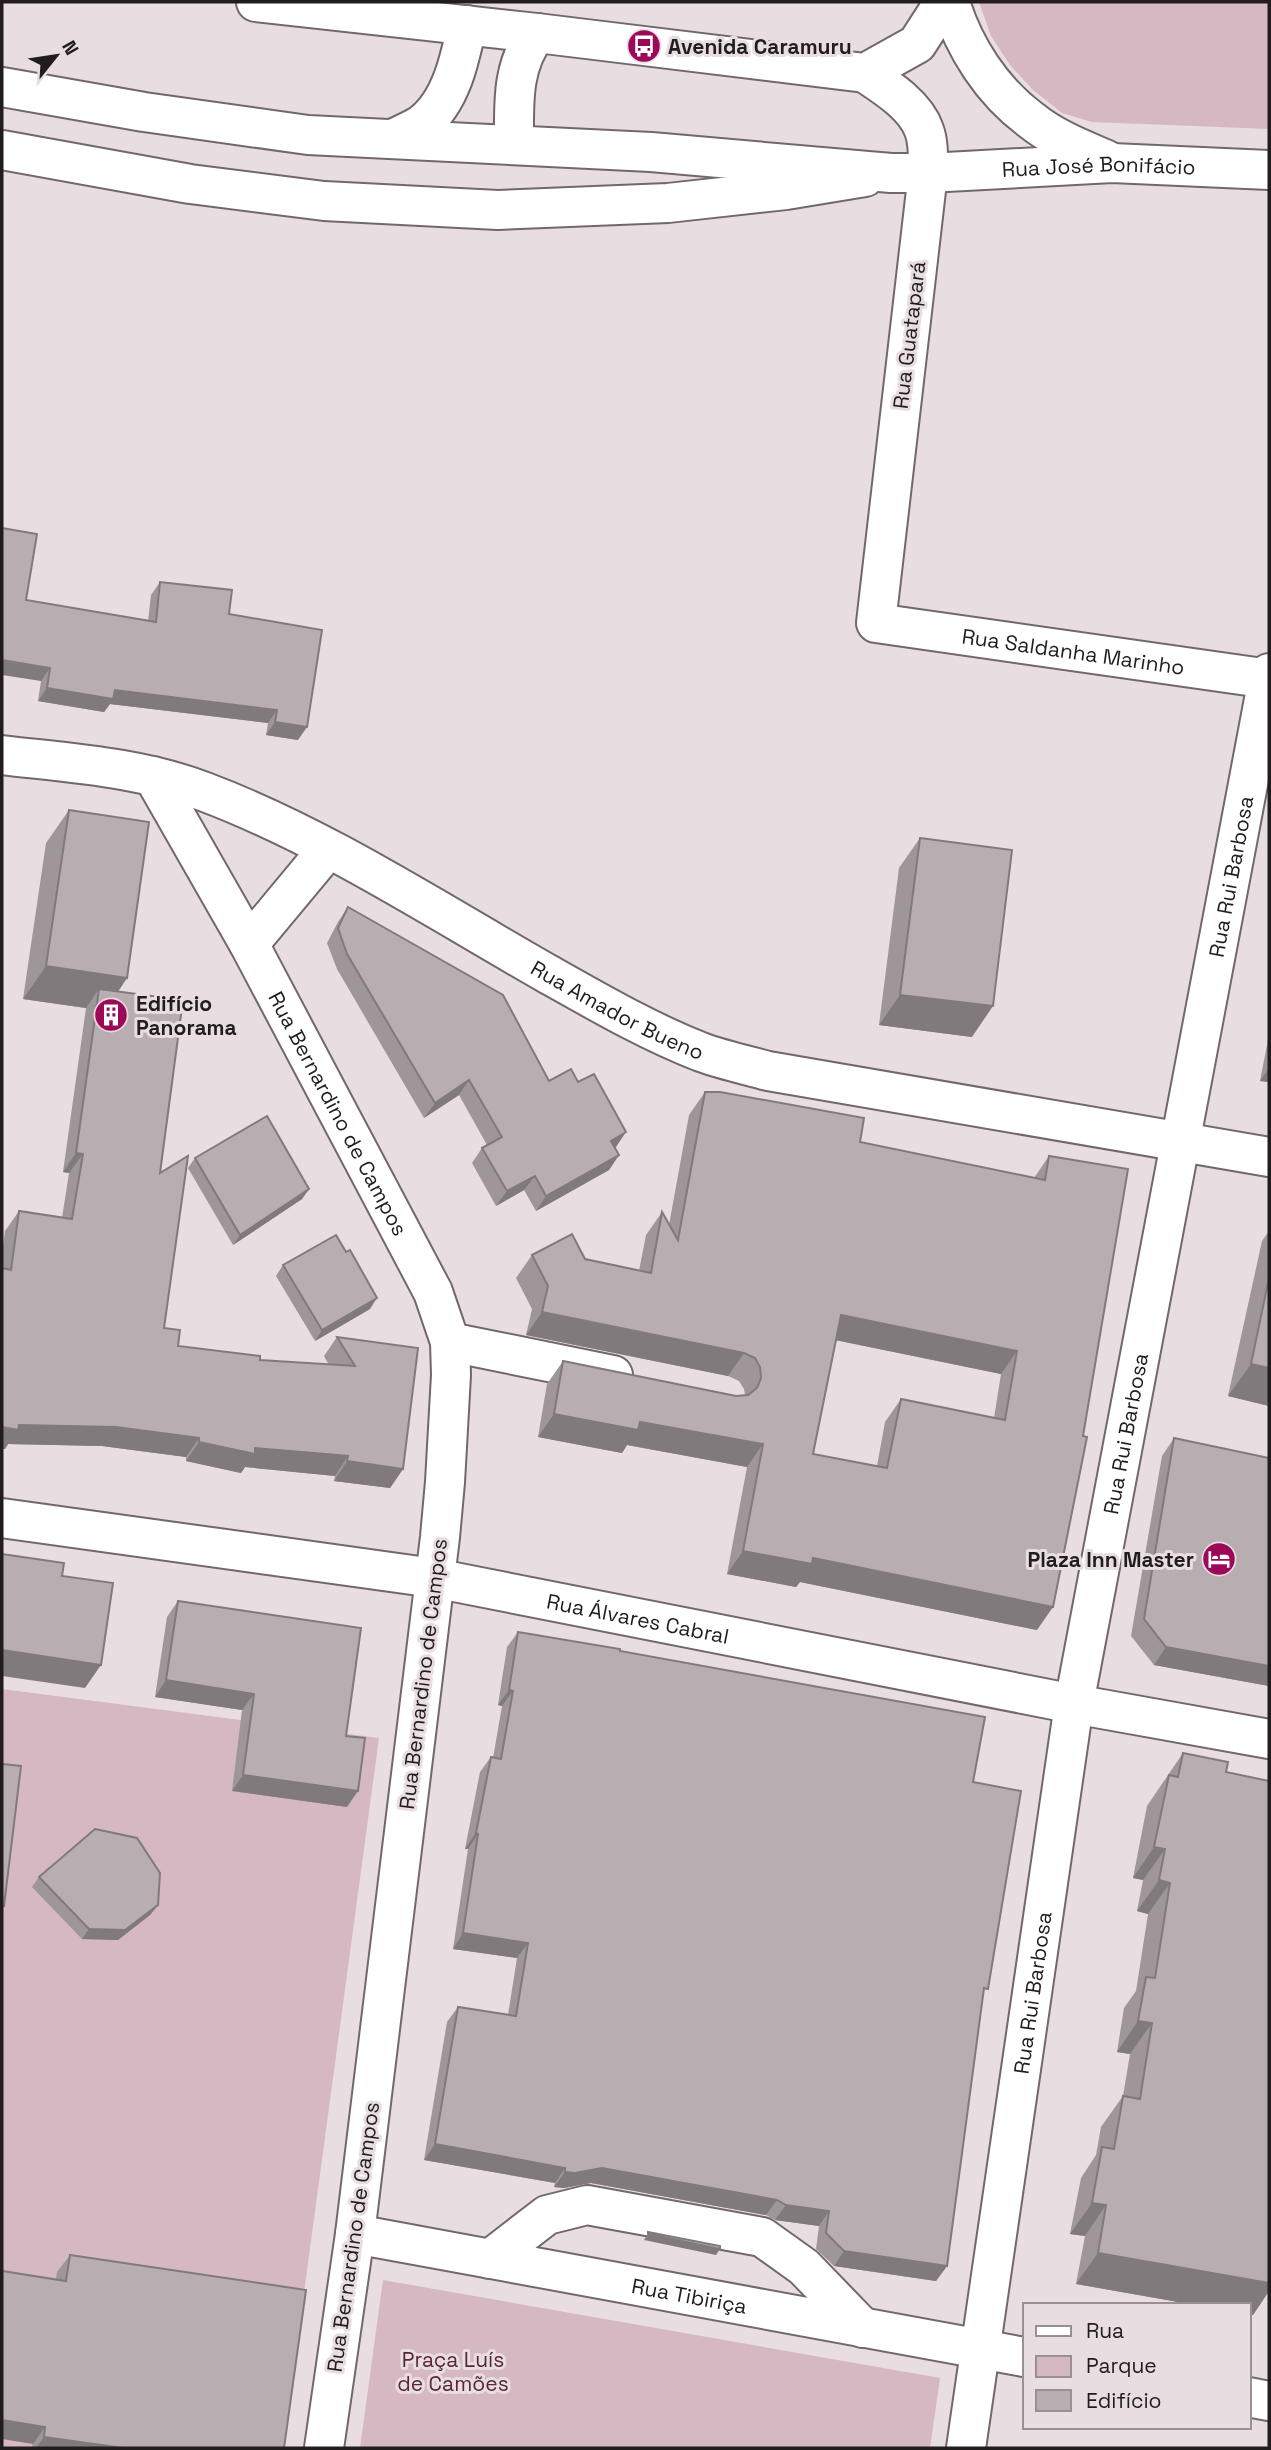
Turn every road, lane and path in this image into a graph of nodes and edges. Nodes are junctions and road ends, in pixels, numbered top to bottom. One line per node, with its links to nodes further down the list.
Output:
1 (256, 2): 4 (street)
2 (941, 2): 6 (street)
3 (950, 2): 11 (street)
4 (467, 26): 5 (street); 8 (street)
5 (537, 33): 6 (street); 9 (street)
6 (865, 73): 13 (street, Rua Guatapará)
7 (2, 87): 8 (street)
8 (393, 139): 9 (street)
9 (514, 145): 13 (street)
10 (2, 150): 13 (street)
11 (1112, 163): 12 (street, Rua José Bonifácio); 13 (street, Rua José Bonifácio)
12 (1269, 170)
13 (909, 173): 14 (street, Rua Guatapará)
14 (876, 623): 15 (street, Rua Saldanha Marinho)
15 (1269, 677): 20 (street, Rua Rui Barbosa)
16 (2, 755): 17 (street, Rua Amador Bueno)
17 (153, 776): 18 (street, Rua Amador Bueno); 19 (street, Rua Bernardino de Campos)
18 (328, 849): 19 (street); 20 (street, Rua Amador Bueno)
19 (249, 944): 22 (street, Rua Bernardino de Campos)
20 (1180, 1143): 21 (street, Rua Amador Bueno); 26 (street, Rua Rui Barbosa)
21 (1269, 1157)
22 (450, 1342): 23 (street); 25 (street, Rua Bernardino de Campos)
23 (642, 1381)
24 (2, 1518): 25 (street, Rua Álvares Cabral)
25 (435, 1578): 26 (street, Rua Álvares Cabral); 28 (street, Rua Bernardino de Campos)
26 (1074, 1704): 27 (street, Rua Álvares Cabral); 31 (street, Rua Rui Barbosa)
27 (1269, 1738)
28 (355, 2234): 29 (street, Rua Tibiriça); 35 (street, Rua Bernardino de Campos)
29 (490, 2259): 30 (street, Rua Tibiriça); 30 (street)
30 (863, 2328): 31 (street, Rua Tibiriça)
31 (981, 2349): 32 (street, Rua Tibiriça); 36 (street, Rua Rui Barbosa)
32 (1023, 2357)
33 (1250, 2397): 34 (street)
34 (1269, 2401)
35 (324, 2448)
36 (966, 2448)

